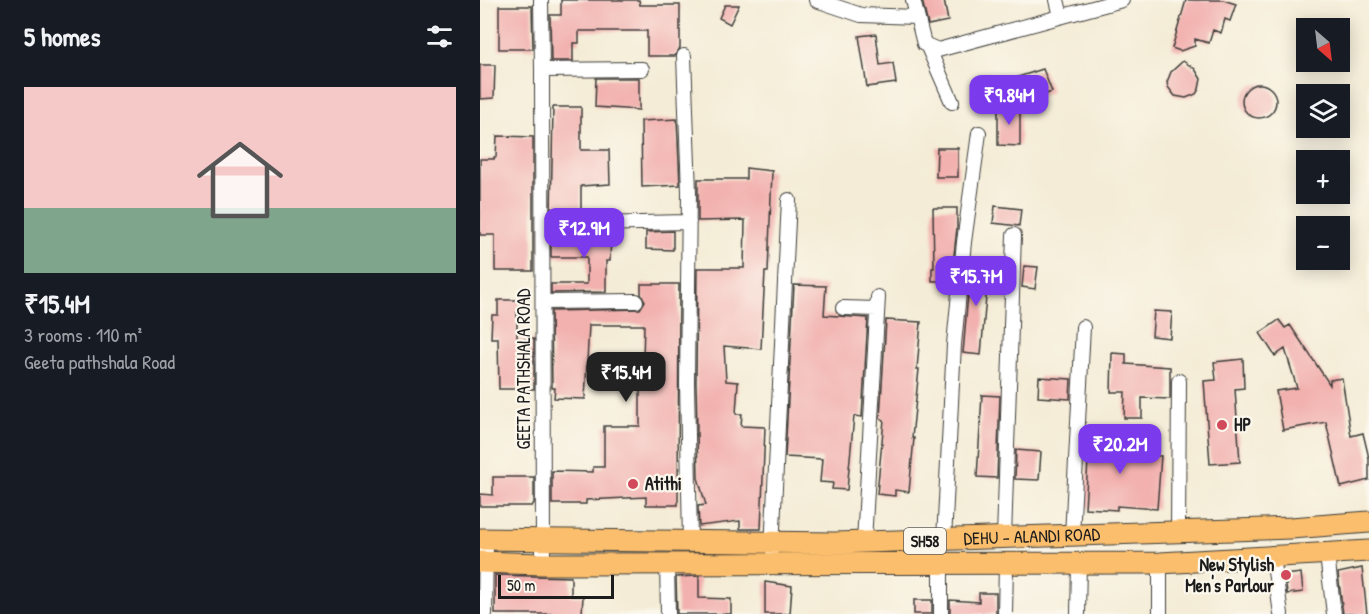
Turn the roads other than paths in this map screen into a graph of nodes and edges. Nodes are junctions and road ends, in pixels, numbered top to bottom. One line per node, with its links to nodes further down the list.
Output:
1 (542, 0): 11 (street, GEETA PATHSHALA ROAD)
2 (816, 0): 7 (street)
3 (913, 0): 7 (street)
4 (1057, 0): 6 (street)
5 (1122, 0): 6 (street)
6 (1061, 16): 8 (street)
7 (916, 17): 8 (street)
8 (928, 47): 12 (street)
9 (684, 56): 15 (street)
10 (642, 69): 11 (street)
11 (542, 70): 16 (street, GEETA PATHSHALA ROAD)
12 (952, 102)
13 (979, 133): 29 (street)
14 (789, 200): 33 (street)
15 (689, 222): 16 (street); 30 (street)
16 (543, 225): 19 (street, GEETA PATHSHALA ROAD)
17 (1014, 235): 26 (street)
18 (636, 301): 19 (street)
19 (543, 302): 28 (street, GEETA PATHSHALA ROAD)
20 (843, 308): 31 (street)
21 (1083, 327): 25 (street)
22 (1179, 381): 24 (street)
23 (1369, 522): 24 (main road, DEHU - ALANDI ROAD / SH58)
24 (1178, 532): 25 (main road, DEHU - ALANDI ROAD / SH58)
25 (1072, 536): 26 (main road, DEHU - ALANDI ROAD / SH58)
26 (1004, 538): 29 (main road, DEHU - ALANDI ROAD / SH58)
27 (483, 539): 28 (main road, DEHU - ALANDI ROAD / SH58); 36 (street)
28 (542, 540): 30 (main road, DEHU - ALANDI ROAD / SH58); 41 (street, GEETA PATHSHALA ROAD)
29 (944, 540): 31 (main road, DEHU - ALANDI ROAD / SH58)
30 (690, 542): 33 (main road, DEHU - ALANDI ROAD / SH58)
31 (864, 542): 33 (main road, DEHU - ALANDI ROAD / SH58)
32 (1369, 551): 34 (main road, DEHU - ALANDI ROAD / SH58)
33 (771, 553): 37 (main road, DEHU - ALANDI ROAD / SH58); 38 (main road, DEHU - ALANDI ROAD / SH58)
34 (1327, 555): 35 (main road, DEHU - ALANDI ROAD / SH58); 50 (street)
35 (1273, 557): 40 (main road, DEHU - ALANDI ROAD / SH58); 49 (street)
36 (483, 562): 41 (main road, DEHU - ALANDI ROAD / SH58); 43 (street)
37 (667, 563): 41 (main road, DEHU - ALANDI ROAD / SH58); 44 (street)
38 (941, 563): 39 (main road, DEHU - ALANDI ROAD / SH58); 45 (street)
39 (1006, 563): 42 (main road, DEHU - ALANDI ROAD / SH58); 46 (street)
40 (1161, 563): 42 (main road, DEHU - ALANDI ROAD / SH58); 48 (street)
41 (543, 564)
42 (1079, 564): 47 (street)
43 (485, 614)
44 (668, 614)
45 (941, 614)
46 (1005, 614)
47 (1078, 614)
48 (1160, 614)
49 (1281, 614)
50 (1334, 614)

